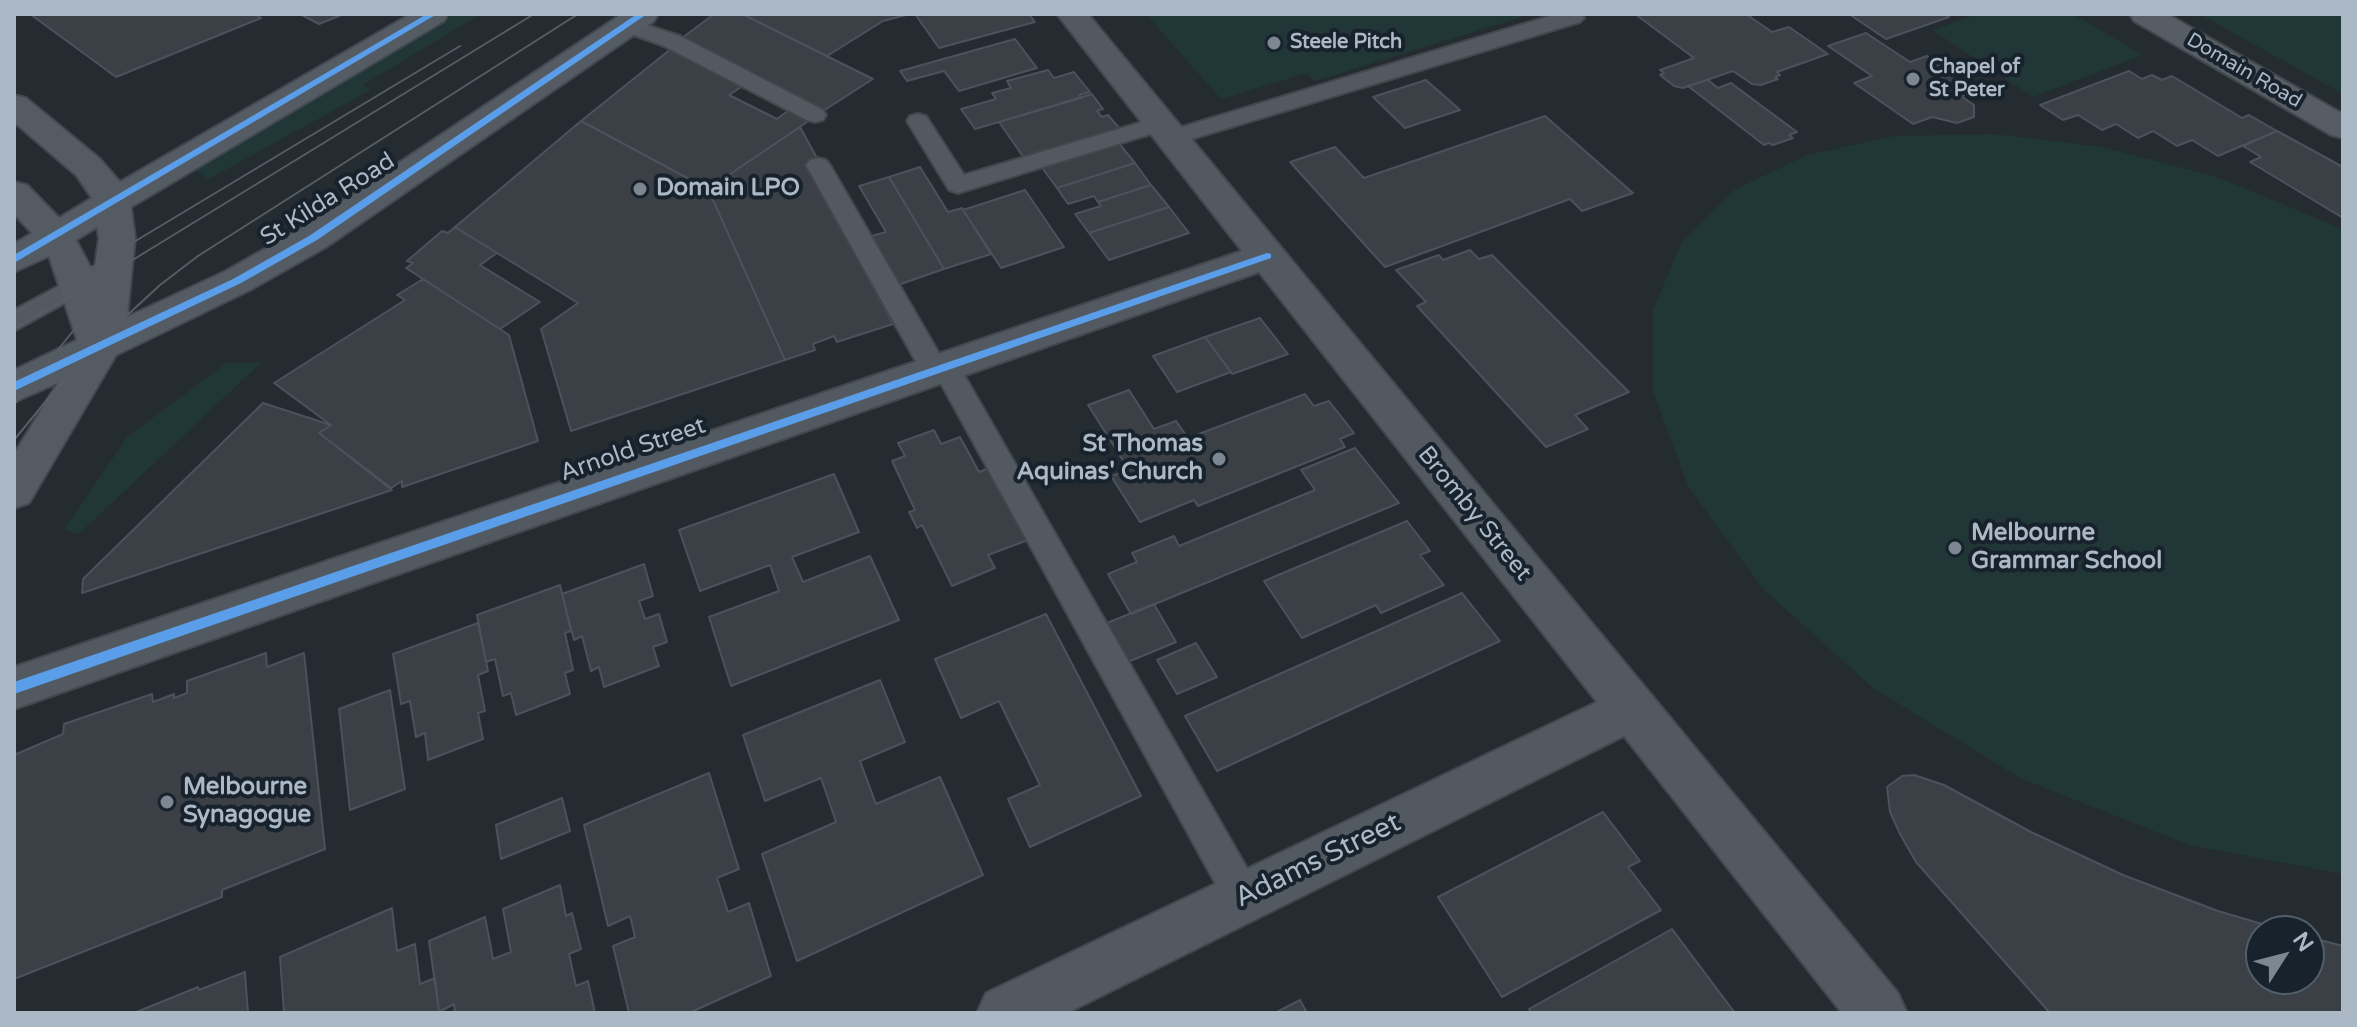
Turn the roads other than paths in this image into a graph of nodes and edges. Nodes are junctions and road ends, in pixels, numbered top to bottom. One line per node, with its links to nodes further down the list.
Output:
1 (433, 14): 13 (main road)
2 (1072, 14): 10 (street, Bromby Street)
3 (1568, 14): 10 (lane)
4 (2145, 14): 9 (street, Domain Road)
5 (636, 19): 7 (lane); 20 (main road, St Kilda Road)
6 (14, 105): 13 (main road)
7 (815, 115)
8 (918, 121): 10 (lane)
9 (2343, 128)
10 (1165, 131): 15 (street, Bromby Street)
11 (818, 165): 21 (lane)
12 (14, 193): 14 (main road)
13 (113, 204): 14 (main road); 17 (main road)
14 (56, 237): 16 (main road); 18 (main road)
15 (1267, 256): 21 (street, Arnold Street); 25 (street, Bromby Street)
16 (14, 260)
17 (115, 264): 18 (lane); 20 (main road)
18 (79, 286): 19 (lane); 20 (main road)
19 (14, 322)
20 (100, 348): 22 (main road, St Kilda Road); 23 (main road)
21 (939, 368): 24 (street, Arnold Street); 26 (lane)
22 (14, 387)
23 (14, 491)
24 (14, 688)
25 (1631, 709): 26 (street, Adams Street); 28 (street, Bromby Street)
26 (1243, 897): 27 (street, Adams Street)
27 (1006, 1013)
28 (1878, 1013)

